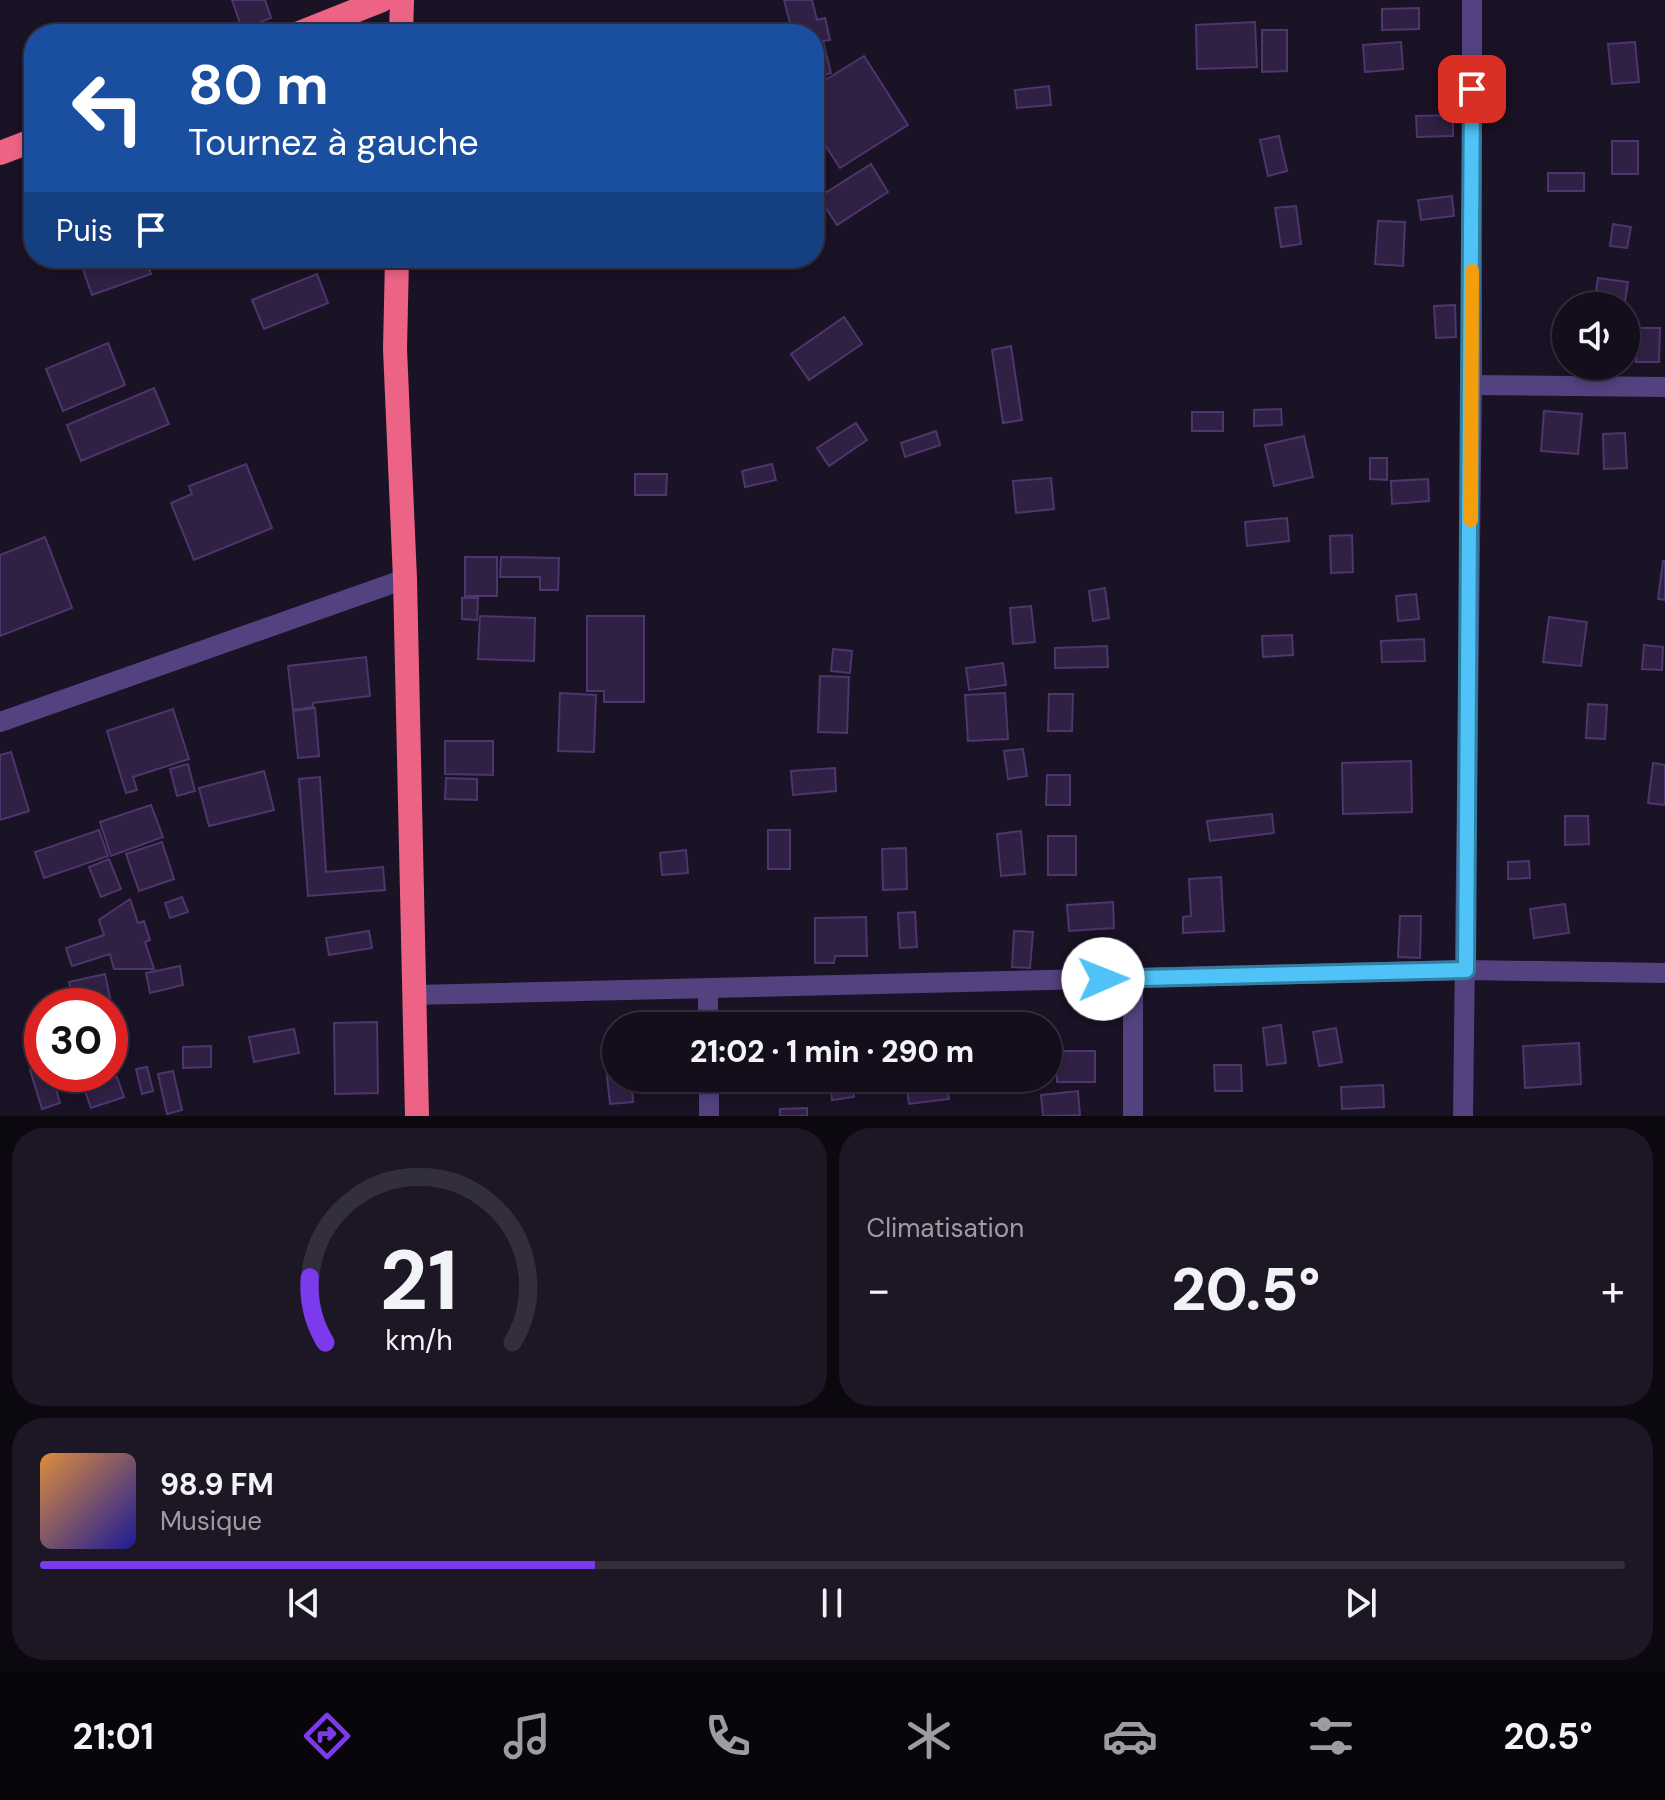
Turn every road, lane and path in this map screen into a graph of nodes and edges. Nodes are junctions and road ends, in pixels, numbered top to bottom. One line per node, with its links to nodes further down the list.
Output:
1 (382, 0): 4 (highway)
2 (402, 0): 5 (highway)
3 (1472, 0): 9 (street)
4 (322, 24)
5 (401, 24)
6 (24, 144): 7 (highway)
7 (0, 153)
8 (397, 268): 11 (highway)
9 (1472, 385): 10 (street); 13 (street)
10 (1665, 387)
11 (405, 579): 12 (street); 17 (highway)
12 (0, 722)
13 (1466, 970): 14 (street); 15 (street); 23 (street)
14 (1665, 973)
15 (1133, 978): 16 (street); 22 (street)
16 (708, 988): 17 (street); 18 (street)
17 (414, 995): 20 (highway)
18 (708, 1012)
19 (709, 1092): 21 (street)
20 (417, 1116)
21 (709, 1116)
22 (1133, 1116)
23 (1463, 1116)

